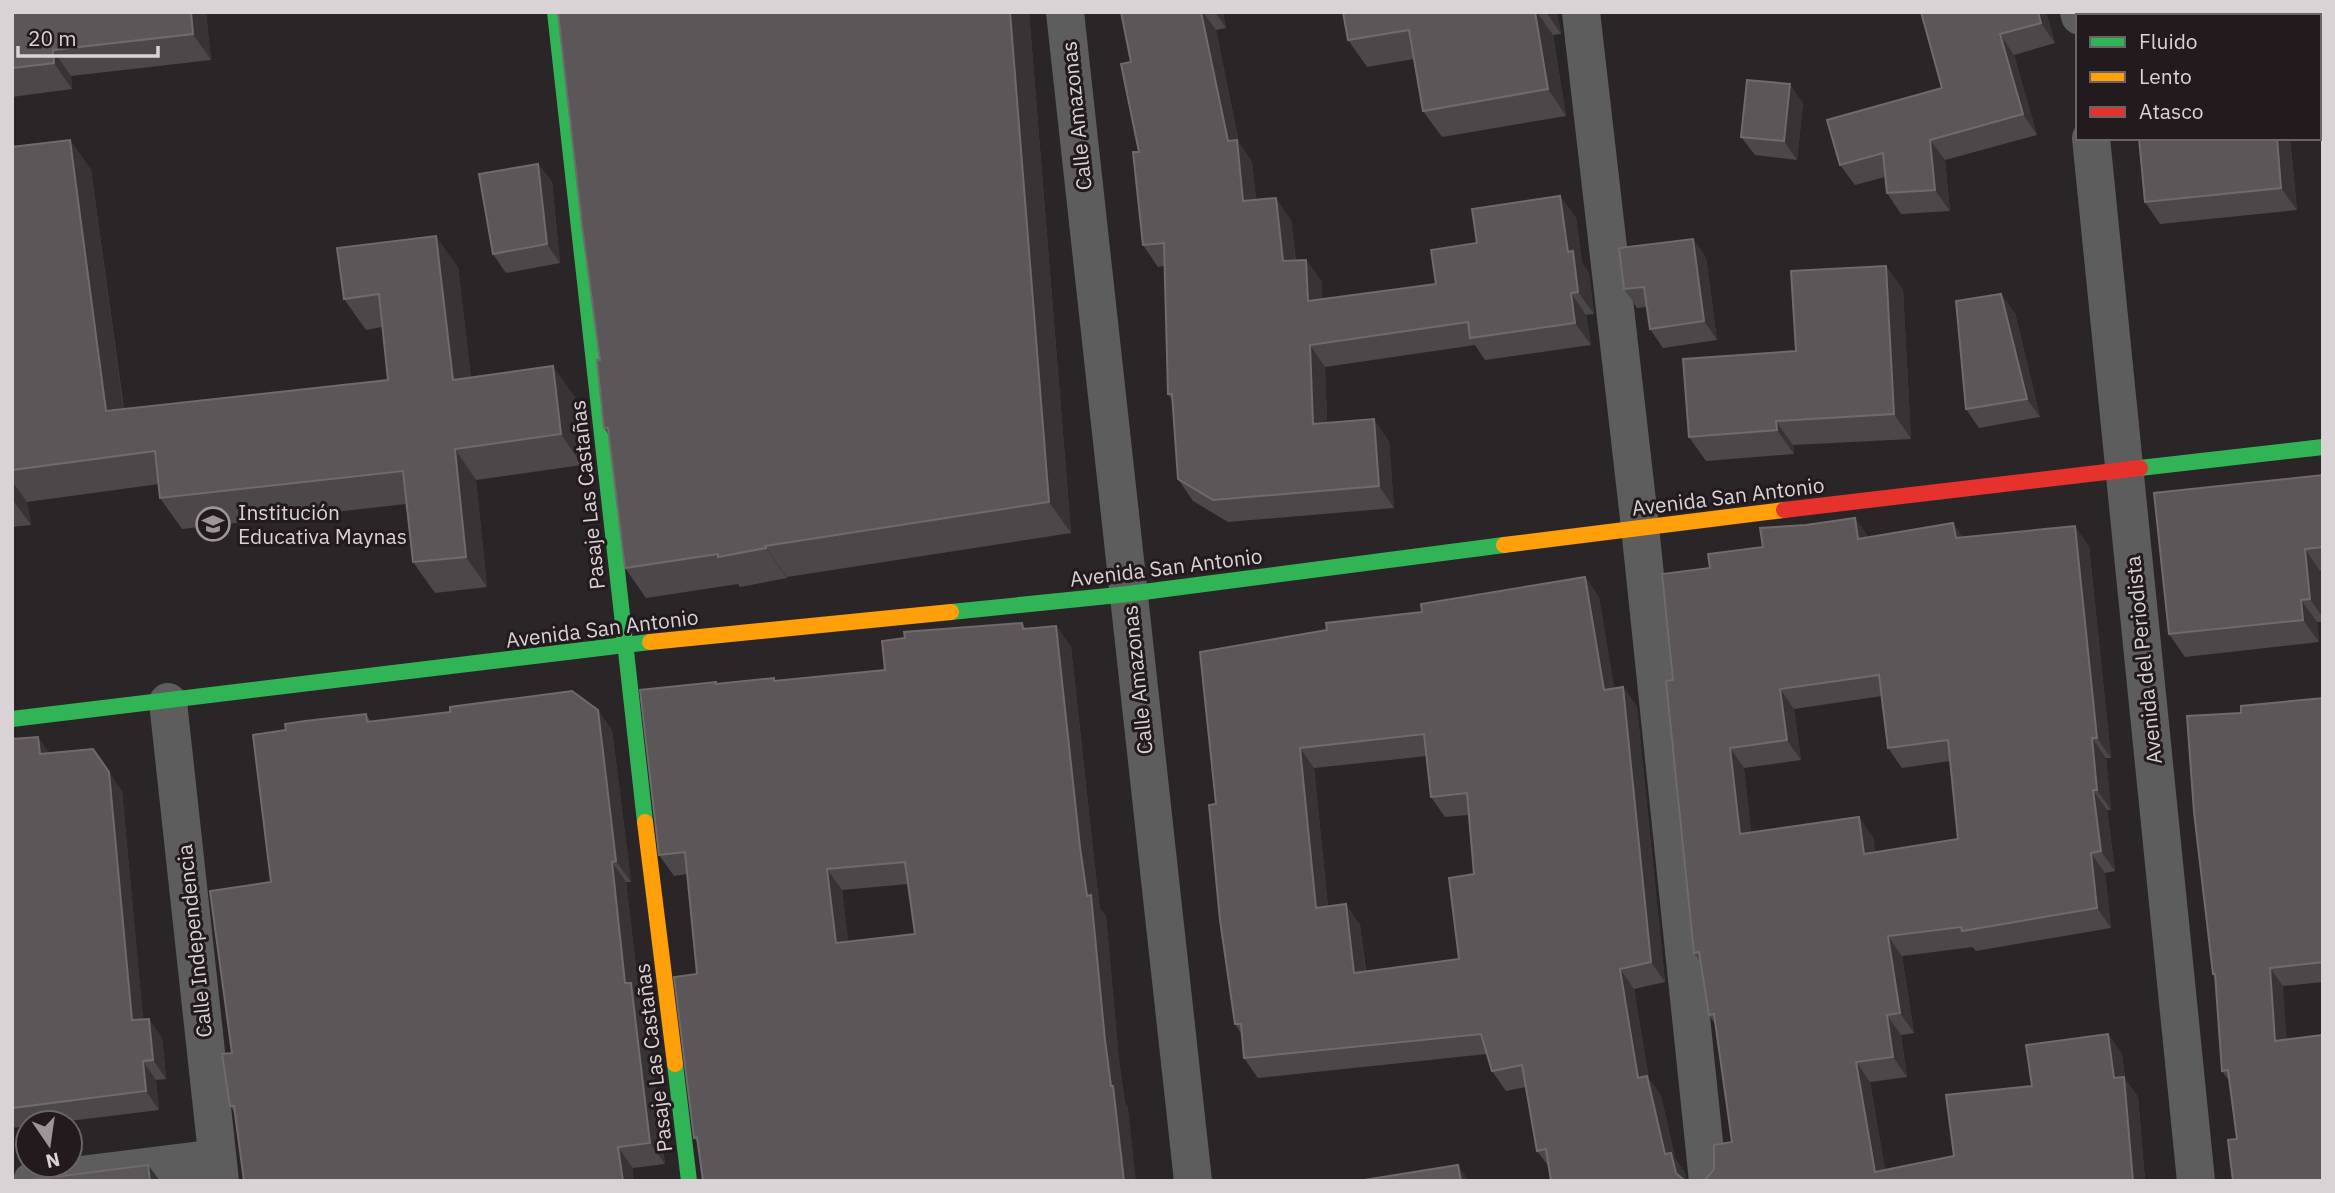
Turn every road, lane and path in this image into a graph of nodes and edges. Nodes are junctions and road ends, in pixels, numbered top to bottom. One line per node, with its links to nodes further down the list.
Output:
1 (555, 12): 9 (main road, Pasaje Las Castañas)
2 (1065, 12): 8 (street, Calle Amazonas)
3 (1581, 12): 7 (street)
4 (2091, 140): 6 (street, Avenida del Periodista)
5 (2323, 447): 6 (main road, Avenida San Antonio)
6 (2124, 472): 7 (main road, Avenida San Antonio); 17 (street, Avenida del Periodista)
7 (1640, 527): 8 (main road, Avenida San Antonio); 16 (street)
8 (1128, 594): 9 (main road, Avenida San Antonio); 15 (street, Calle Amazonas)
9 (624, 645): 10 (main road, Avenida San Antonio); 14 (main road, Pasaje Las Castañas)
10 (168, 702): 11 (main road, Avenida San Antonio); 12 (street, Calle Independencia)
11 (12, 719)
12 (219, 1170): 13 (street)
13 (32, 1181)
14 (689, 1181)
15 (1193, 1181)
16 (1708, 1181)
17 (2196, 1181)

